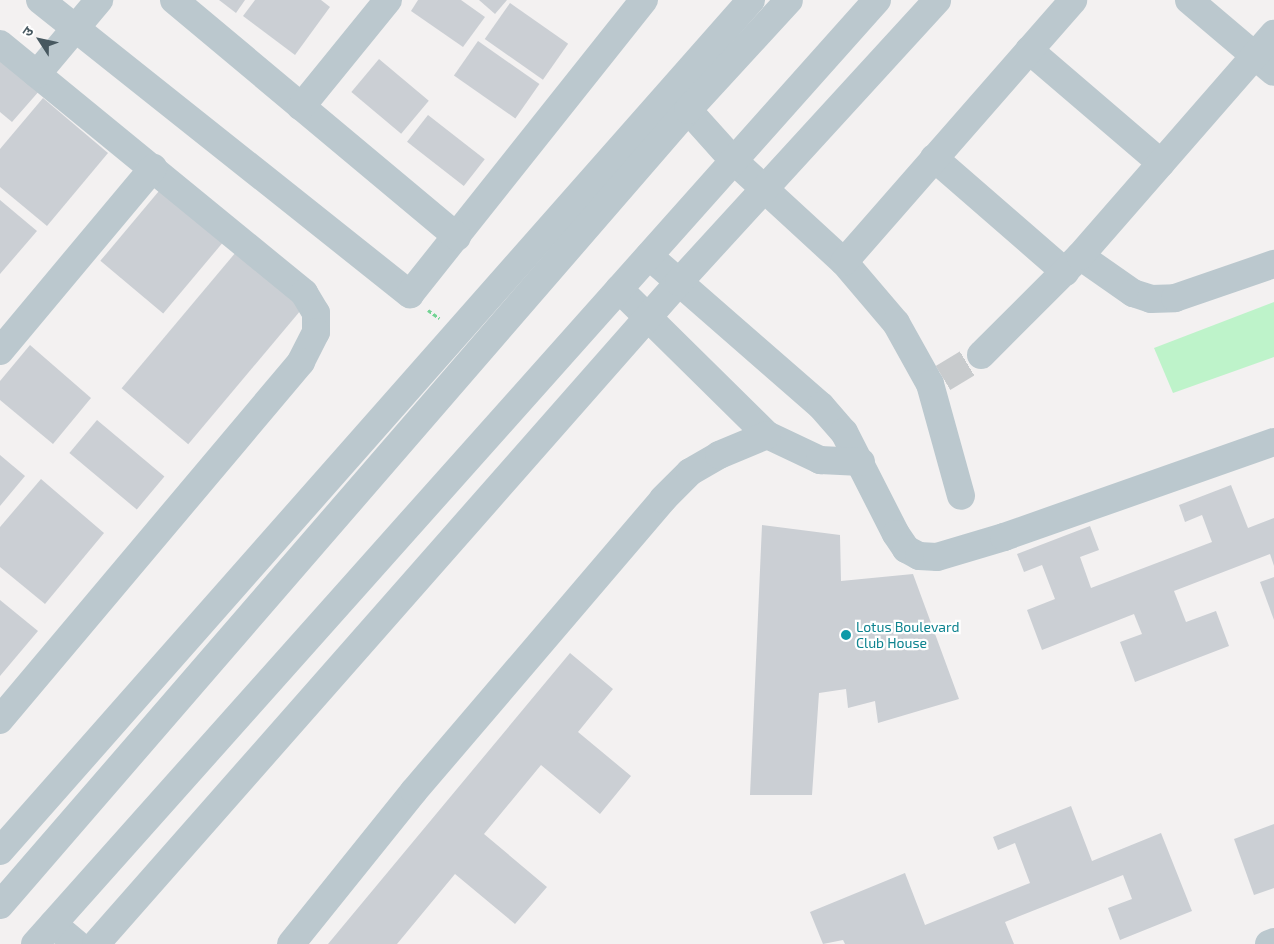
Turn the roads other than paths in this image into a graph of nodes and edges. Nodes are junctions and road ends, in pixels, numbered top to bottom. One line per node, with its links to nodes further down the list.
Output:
1 (40, 0): 12 (street)
2 (99, 0): 12 (street)
3 (174, 0): 18 (street)
4 (388, 0): 18 (street)
5 (644, 0): 25 (street)
6 (751, 0): 33 (street)
7 (789, 0): 19 (street)
8 (877, 0): 21 (street)
9 (937, 0): 24 (street)
10 (1073, 0): 15 (street)
11 (1189, 0): 16 (street)
12 (74, 29): 17 (street); 25 (street)
13 (1274, 34): 16 (street)
14 (0, 44): 17 (street)
15 (1030, 50): 20 (street); 22 (street)
16 (1265, 64): 22 (street)
17 (37, 74): 23 (street)
18 (301, 107): 25 (street)
19 (688, 110): 21 (street); 35 (street)
20 (934, 158): 27 (street); 28 (street)
21 (734, 161): 24 (street); 26 (street)
22 (1161, 163): 28 (street)
23 (152, 168): 34 (street); 41 (street)
24 (766, 188): 27 (street); 30 (street)
25 (457, 237)
26 (649, 256): 30 (street); 31 (street)
27 (844, 262): 40 (street)
28 (1072, 264): 29 (street); 36 (street)
29 (1274, 264)
30 (679, 282): 32 (street); 39 (street)
31 (619, 289): 32 (street); 44 (street)
32 (648, 317): 37 (street); 48 (street)
33 (456, 333): 35 (street); 42 (street)
34 (0, 350)
35 (479, 353): 43 (street)
36 (981, 356)
37 (767, 436): 39 (street); 49 (street)
38 (1274, 442): 39 (street)
39 (861, 462)
40 (961, 496)
41 (0, 720)
42 (0, 851)
43 (0, 905)
44 (53, 924): 46 (street); 47 (street)
45 (1274, 942): 50 (street)
46 (35, 944)
47 (78, 944)
48 (96, 944)
49 (291, 944)
50 (1270, 944)

